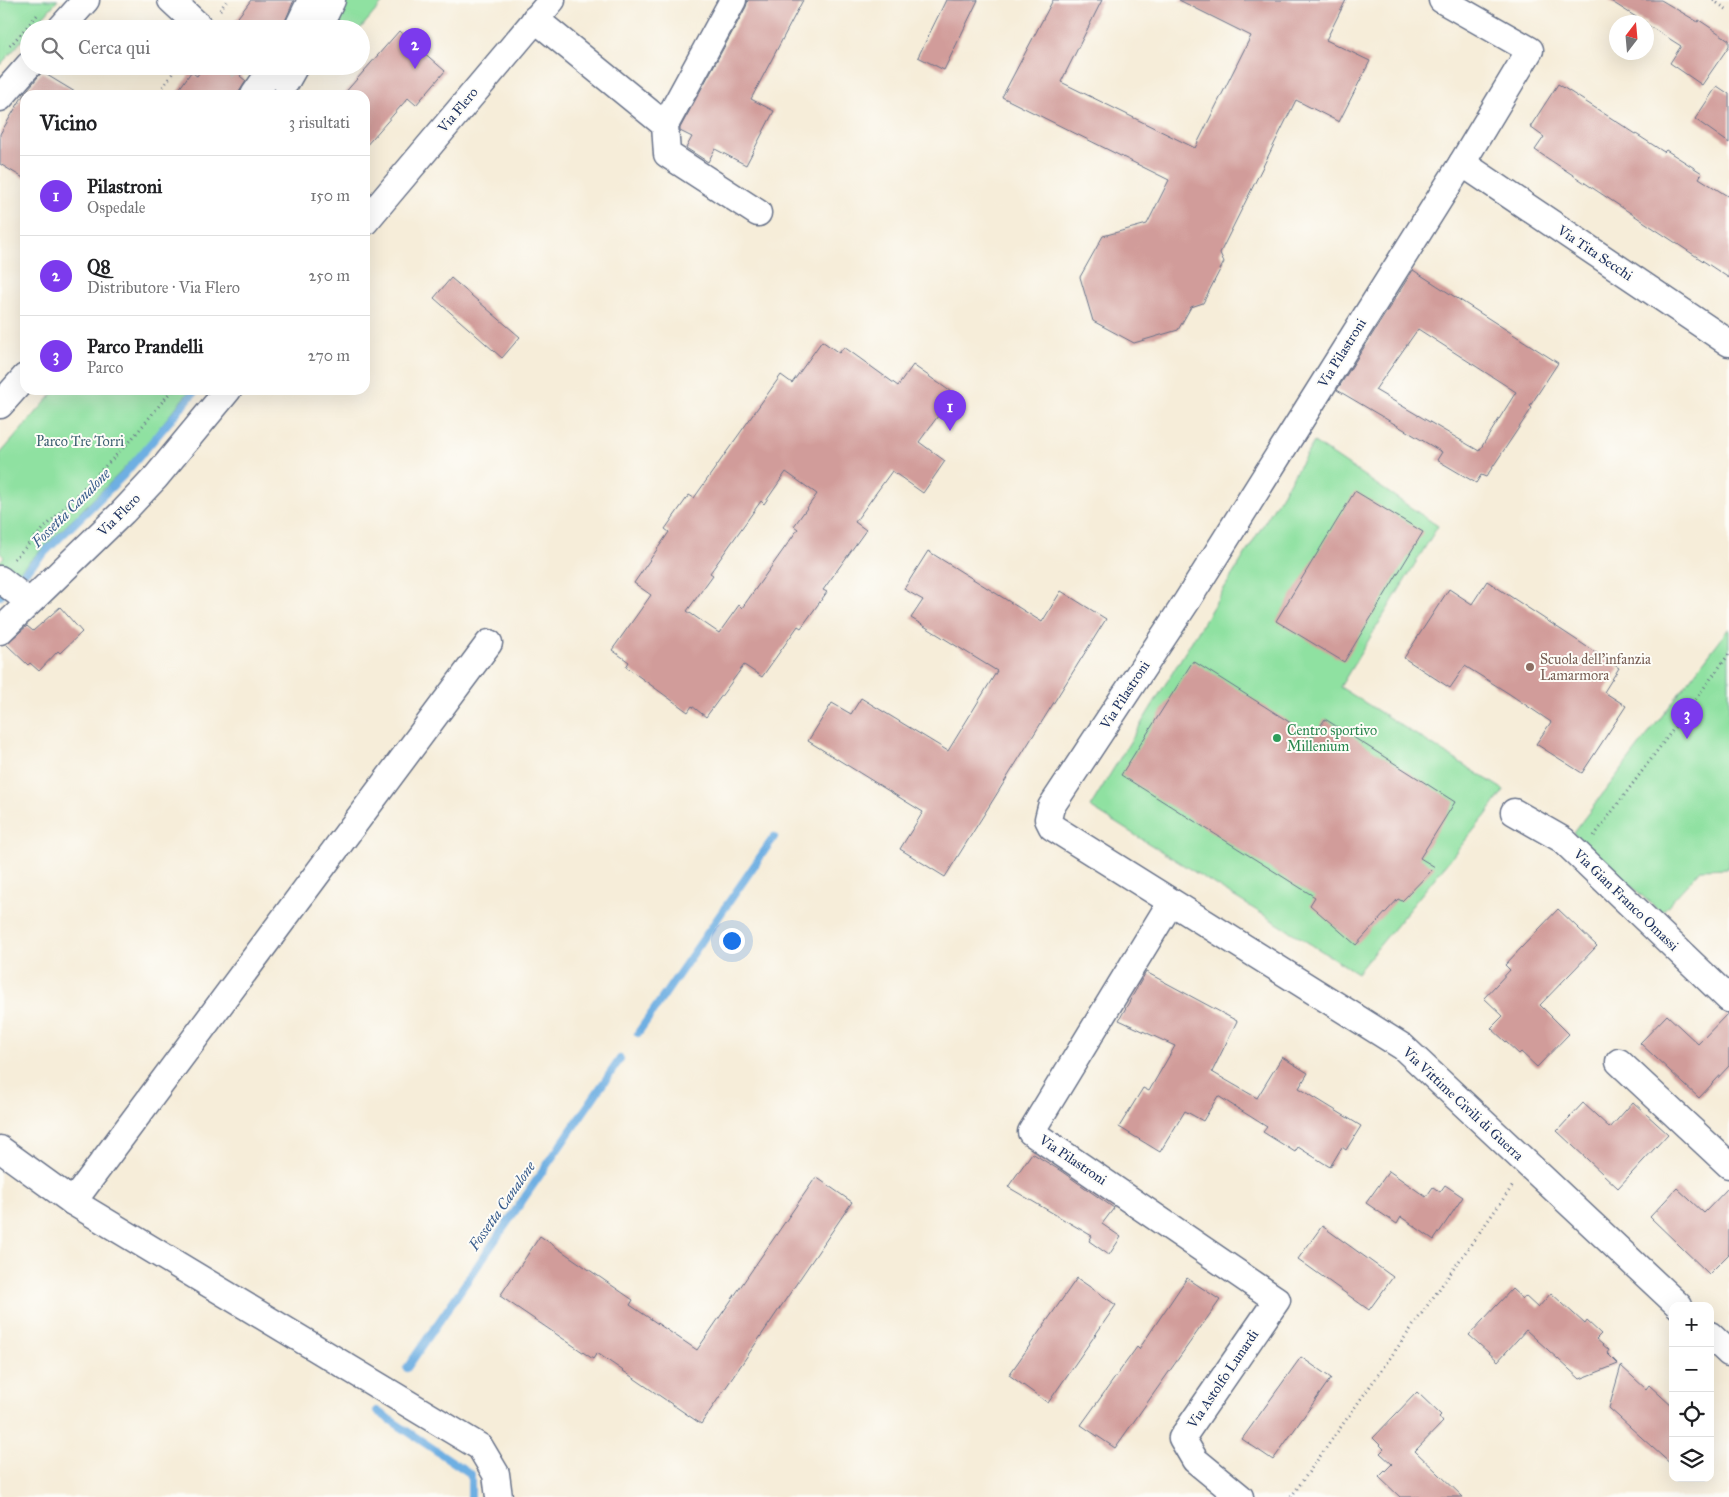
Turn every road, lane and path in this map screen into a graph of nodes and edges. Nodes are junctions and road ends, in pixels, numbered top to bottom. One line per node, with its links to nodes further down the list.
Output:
1 (86, 0): 12 (street)
2 (170, 0): 13 (street)
3 (311, 0): 14 (street)
4 (332, 0): 15 (street)
5 (733, 0): 24 (street)
6 (1442, 0): 25 (street, Via Pilastroni)
7 (1713, 0): 10 (path)
8 (44, 7): 11 (path)
9 (544, 9): 24 (street); 27 (street, Via Flero)
10 (1729, 11)
11 (33, 20)
12 (68, 20)
13 (192, 20)
14 (302, 20)
15 (322, 20)
16 (20, 34): 17 (path)
17 (6, 50)
18 (20, 75): 23 (street)
19 (171, 75): 22 (path)
20 (277, 75): 21 (street)
21 (249, 88)
22 (161, 90)
23 (0, 98)
24 (665, 125): 26 (street)
25 (1462, 163): 28 (street, Via Tita Secchi); 40 (street, Via Pilastroni)
26 (758, 212)
27 (370, 216)
28 (1729, 343)
29 (20, 383): 32 (street)
30 (168, 395): 33 (path)
31 (224, 395): 34 (street, Via Flero)
32 (0, 405)
33 (7, 569): 34 (street)
34 (29, 602): 35 (street, Via Flero)
35 (0, 631)
36 (489, 643): 46 (street)
37 (1729, 654): 39 (path)
38 (1514, 812): 39 (street, Via Gian Franco Omassi)
39 (1579, 856): 41 (street, Via Gian Franco Omassi)
40 (1171, 902): 44 (street, Via Vittime Civili di Guerra); 47 (street, Via Pilastroni)
41 (1729, 999)
42 (1619, 1062): 45 (street)
43 (0, 1149): 46 (street)
44 (1528, 1164): 48 (street, Via Vittime Civili di Guerra); 53 (path)
45 (1729, 1165)
46 (73, 1202): 51 (street)
47 (1278, 1300): 52 (street, Via Astolfo Lunardi)
48 (1675, 1302)
49 (1714, 1339): 50 (street)
50 (1729, 1353)
51 (499, 1497)
52 (1240, 1497)
53 (1291, 1497)

